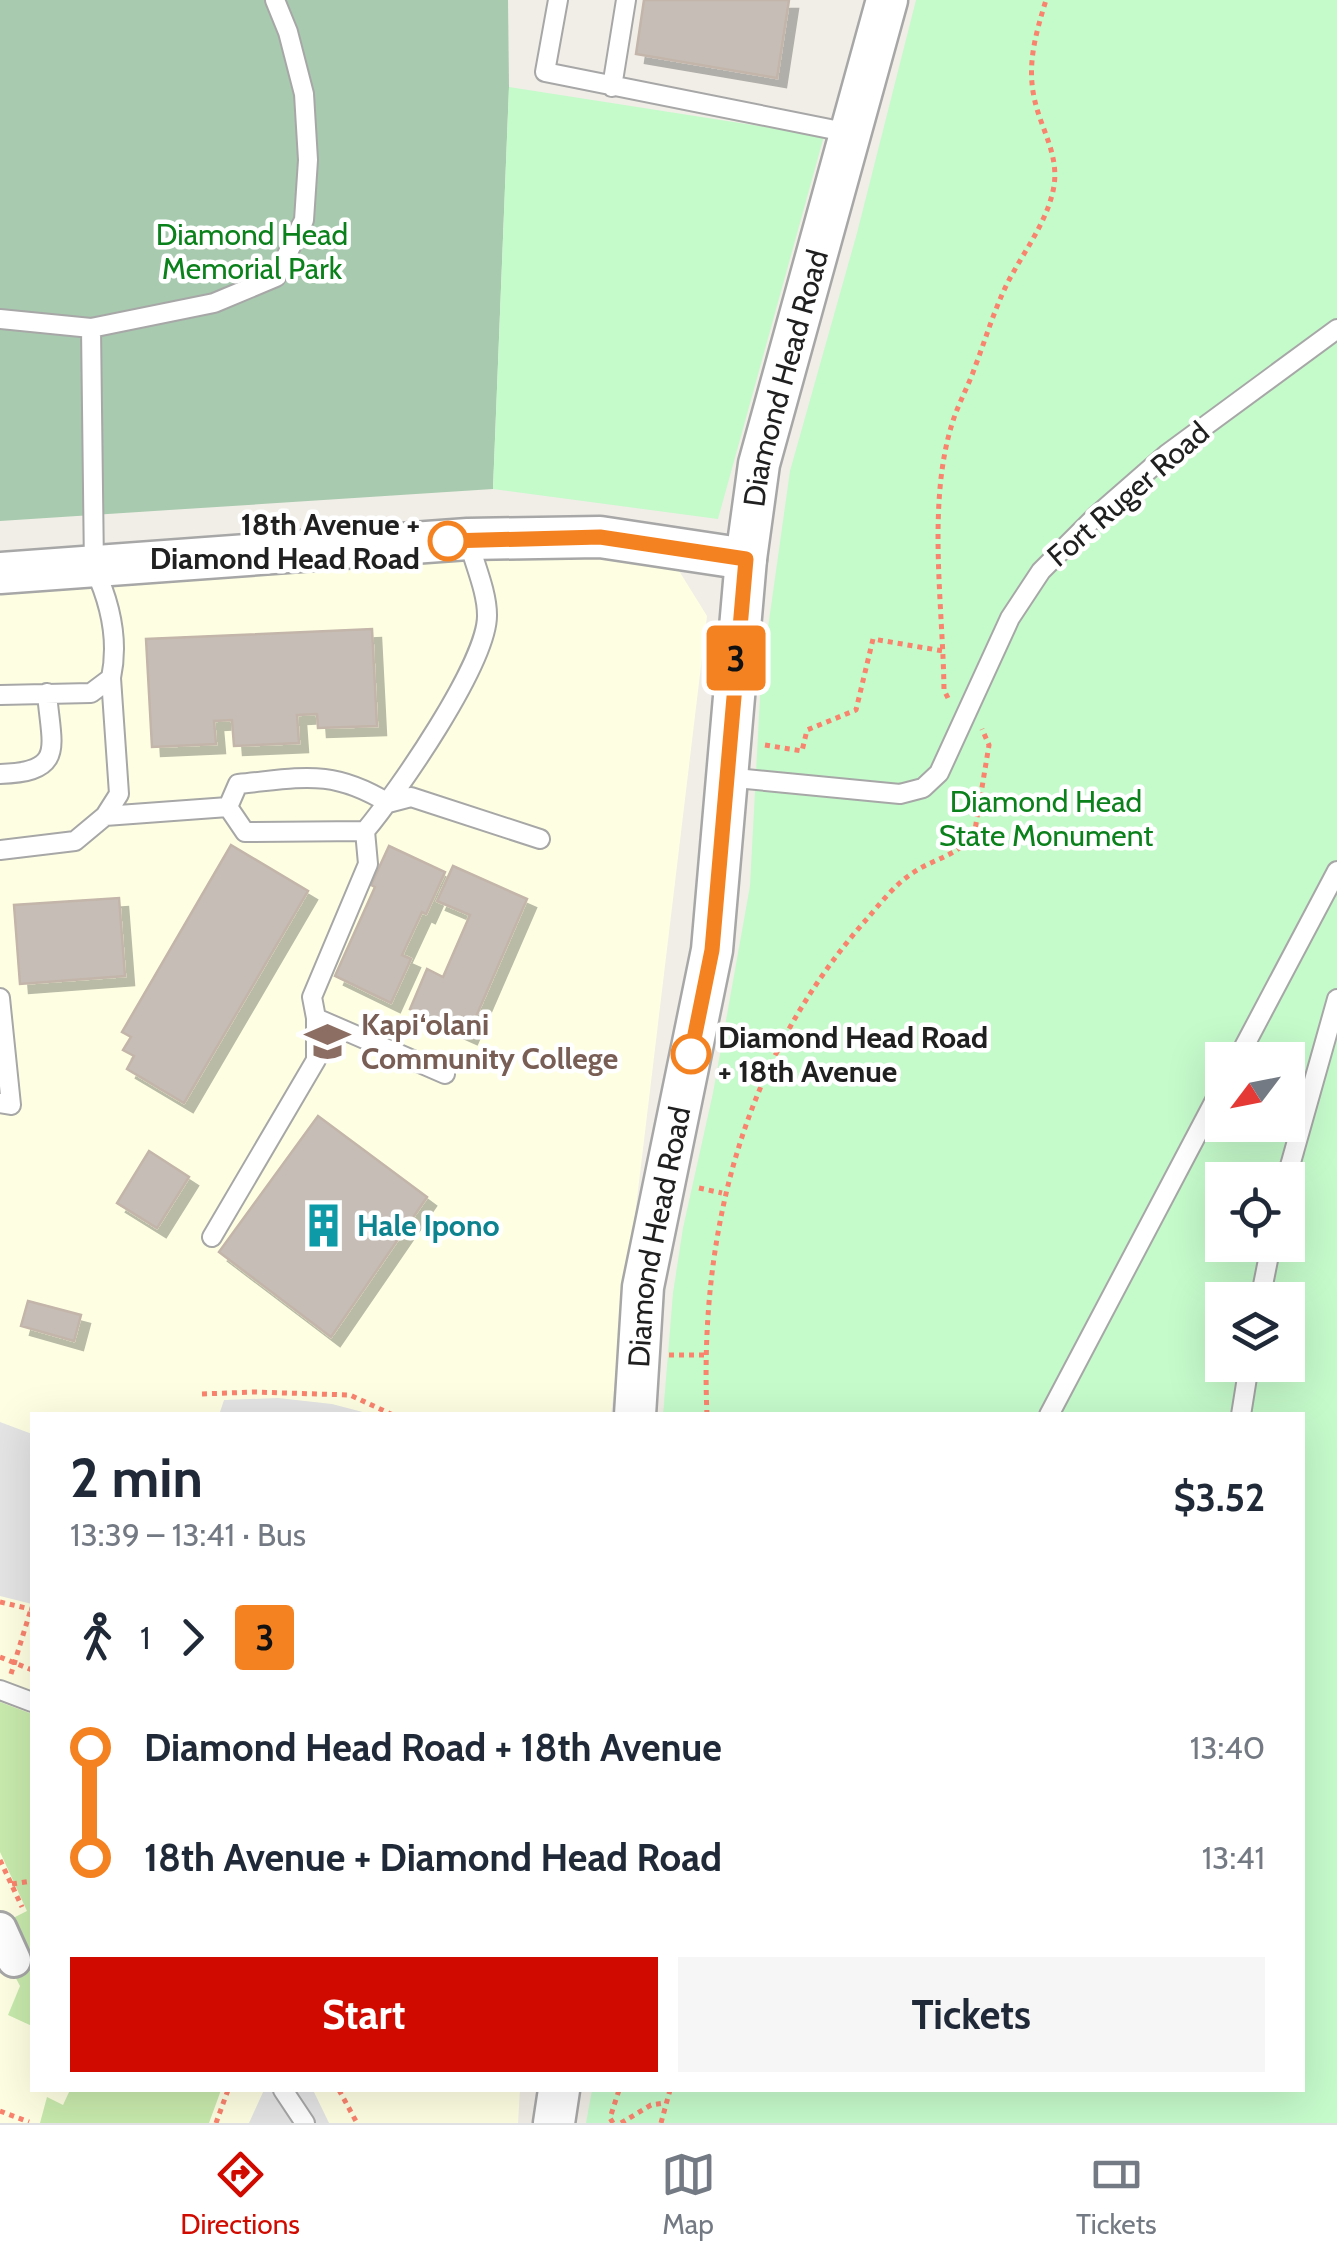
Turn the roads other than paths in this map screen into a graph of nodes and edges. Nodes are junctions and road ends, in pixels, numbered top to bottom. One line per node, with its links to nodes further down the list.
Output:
1 (275, 0): 8 (lane)
2 (558, 0): 5 (lane)
3 (626, 0): 5 (lane)
4 (887, 0): 6 (street, Diamond Head Road)
5 (612, 87): 6 (lane)
6 (851, 134): 11 (street, Diamond Head Road)
7 (0, 319): 8 (lane)
8 (92, 328): 12 (lane)
9 (1337, 329): 18 (lane, Fort Ruger Road)
10 (468, 540): 11 (street); 12 (street); 19 (lane)
11 (746, 559): 18 (street, Diamond Head Road)
12 (94, 568): 13 (street); 14 (lane)
13 (0, 573)
14 (111, 678): 15 (lane); 21 (lane)
15 (47, 692): 16 (lane); 17 (lane)
16 (0, 695)
17 (0, 774)
18 (743, 780): 36 (street, Diamond Head Road)
19 (388, 803): 20 (lane); 22 (lane); 23 (lane)
20 (228, 807): 21 (lane); 22 (lane)
21 (105, 816): 24 (lane)
22 (364, 830): 28 (lane)
23 (540, 840)
24 (0, 850)
25 (1337, 872): 29 (lane)
26 (0, 998): 31 (lane)
27 (1337, 998): 33 (lane)
28 (316, 1018): 30 (lane); 34 (lane)
29 (1247, 1042)
30 (445, 1074)
31 (0, 1103)
32 (1205, 1119): 37 (lane)
33 (1291, 1162)
34 (212, 1237)
35 (1246, 1382): 38 (lane)
36 (634, 1412)
37 (1051, 1412)
38 (1241, 1412)
39 (0, 1690): 40 (lane)
40 (30, 1701)
41 (12, 1920): 42 (street)
42 (14, 1960)
43 (284, 2092): 45 (lane)
44 (559, 2092): 46 (street)
45 (305, 2123)
46 (554, 2123)

